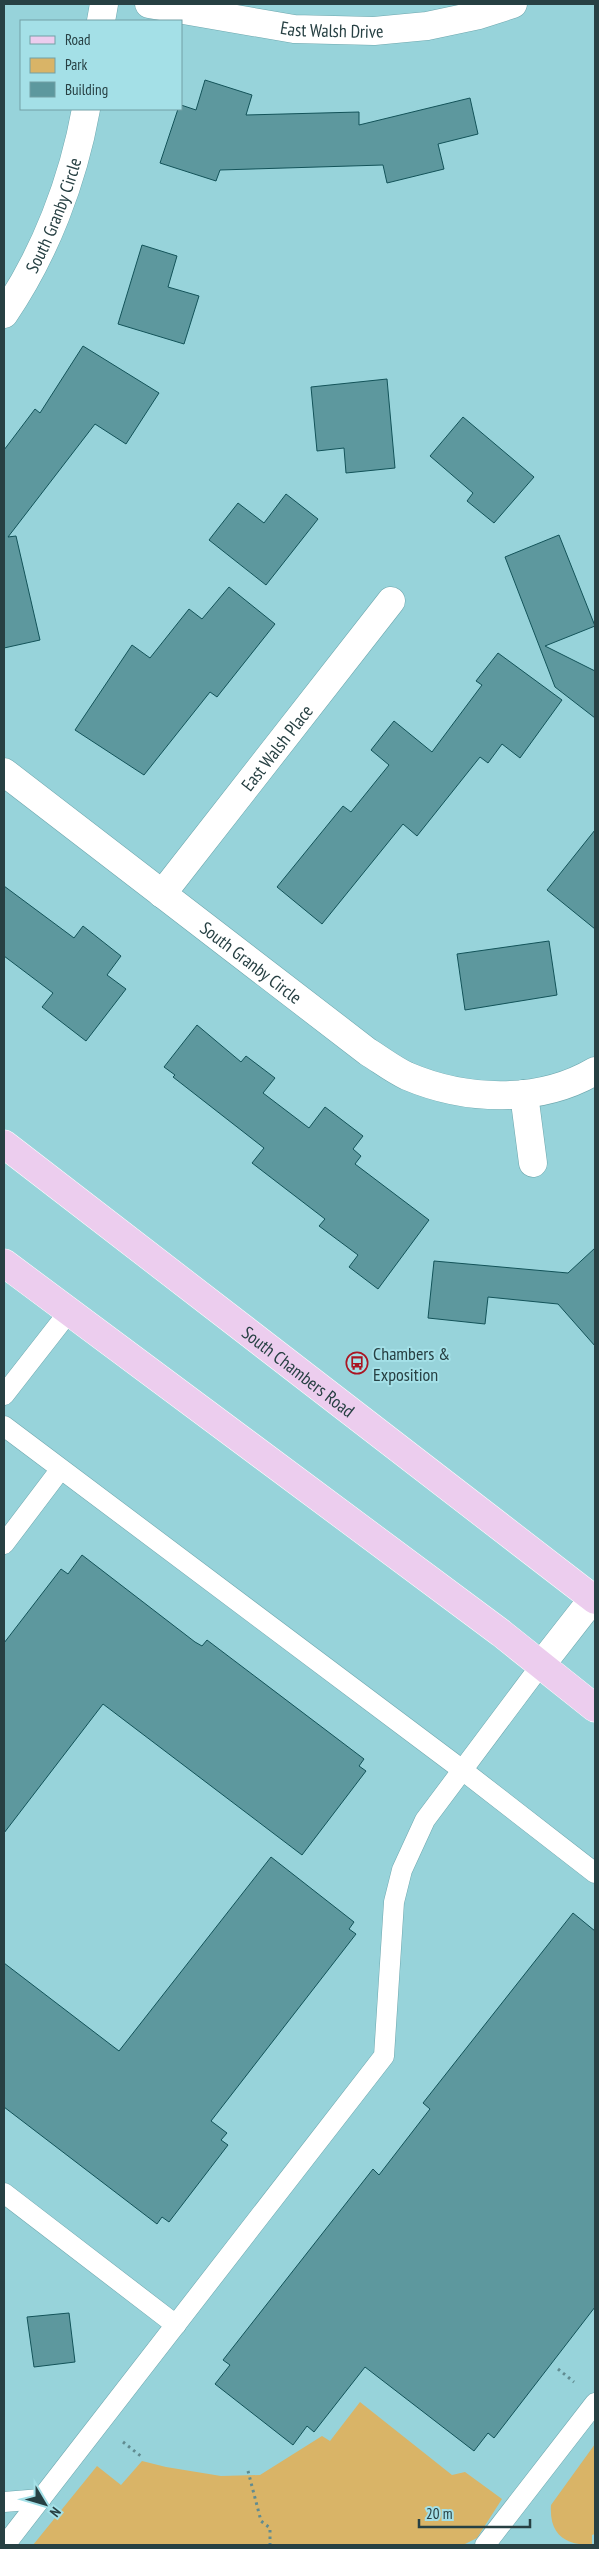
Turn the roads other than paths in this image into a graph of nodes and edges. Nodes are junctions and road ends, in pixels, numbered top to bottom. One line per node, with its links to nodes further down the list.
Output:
1 (104, 4): 4 (street)
2 (149, 4): 3 (street, East Walsh Drive)
3 (513, 4)
4 (101, 20)
5 (86, 110): 6 (street, South Granby Circle)
6 (4, 314)
7 (391, 602): 9 (street, East Walsh Place)
8 (4, 772): 9 (street, South Granby Circle)
9 (162, 894): 11 (street, South Granby Circle)
10 (595, 1071): 11 (street, South Granby Circle)
11 (524, 1094): 13 (street)
12 (4, 1144): 20 (main road, South Chambers Road)
13 (532, 1163)
14 (4, 1263): 15 (main road)
15 (68, 1312): 16 (lane); 21 (main road)
16 (4, 1396)
17 (4, 1426): 18 (lane)
18 (60, 1470): 19 (lane); 23 (lane)
19 (4, 1544)
20 (595, 1598): 21 (street)
21 (541, 1665): 22 (main road); 23 (lane)
22 (595, 1708)
23 (461, 1769): 24 (lane); 26 (lane)
24 (595, 1872)
25 (4, 2193): 26 (lane)
26 (176, 2325): 28 (lane)
27 (595, 2403): 31 (lane)
28 (41, 2499): 29 (lane); 30 (lane)
29 (4, 2502)
30 (5, 2545)
31 (485, 2545)

